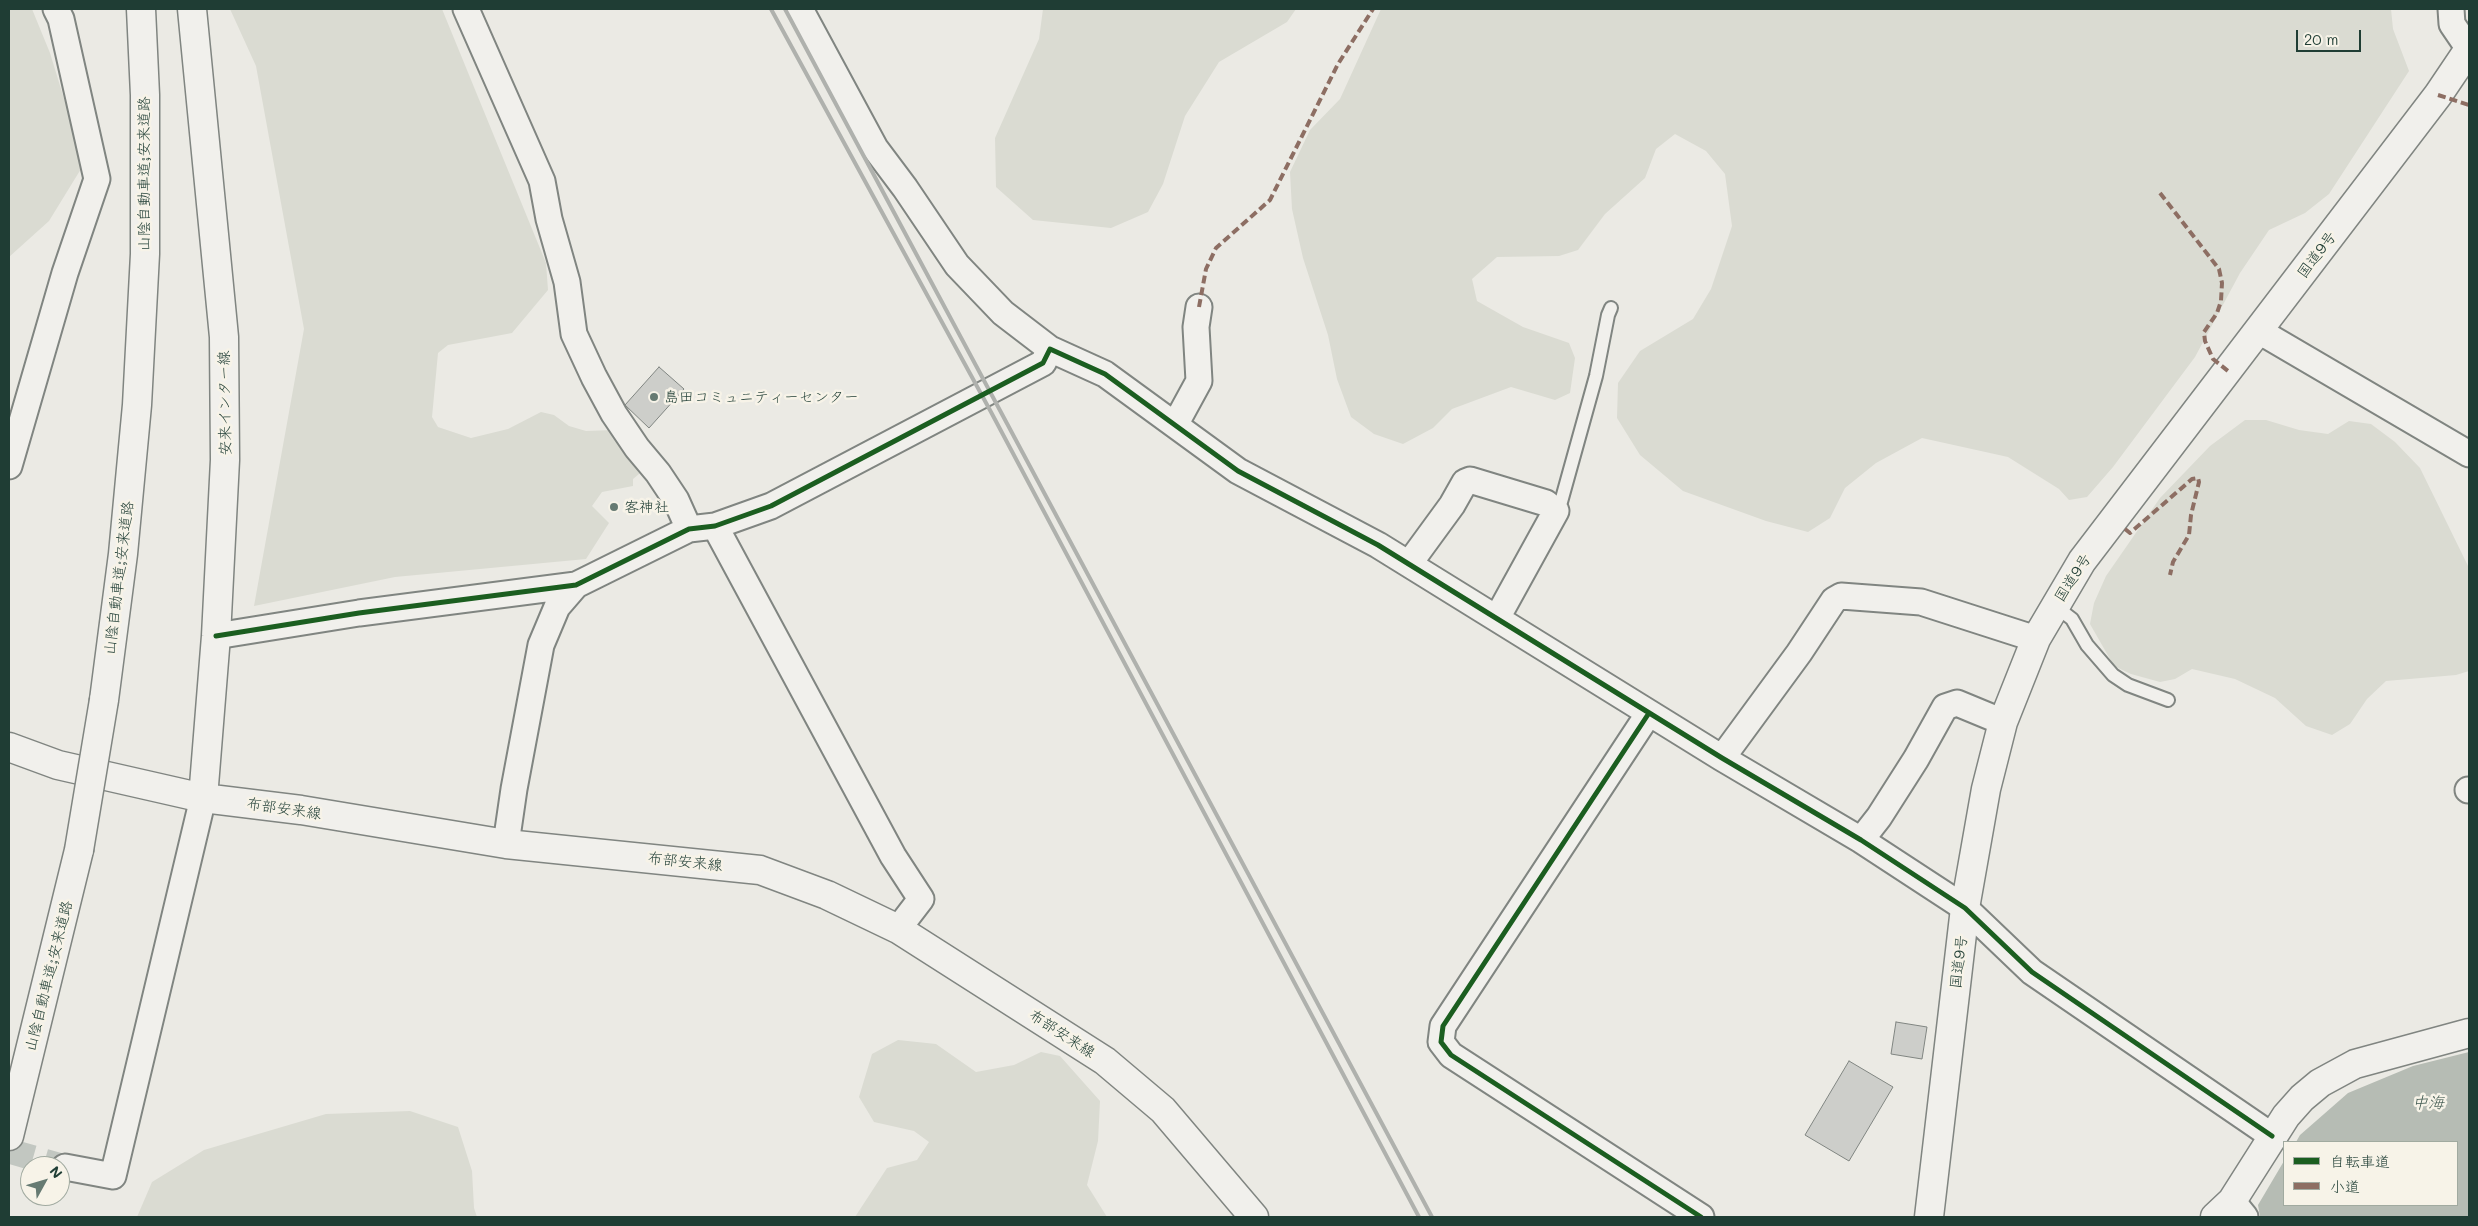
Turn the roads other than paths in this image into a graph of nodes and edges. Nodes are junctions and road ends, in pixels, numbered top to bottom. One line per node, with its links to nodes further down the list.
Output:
1 (56, 9): 14 (street)
2 (141, 9): 35 (main road, 山陰自動車道;安来道路, bridge)
3 (192, 9): 22 (main road, 安来インター線)
4 (466, 9): 17 (street)
5 (800, 9): 11 (street)
6 (2451, 9): 7 (street)
7 (2469, 49): 10 (main road, 国道9号)
8 (1199, 307): 12 (street)
9 (1611, 308): 15 (lane)
10 (2259, 331): 13 (street); 20 (main road, 国道9号)
11 (1050, 349): 12 (street); 16 (street)
12 (1175, 425): 21 (street)
13 (2469, 454)
14 (9, 466)
15 (1559, 506): 18 (street); 21 (street)
16 (715, 526): 17 (street); 33 (street)
17 (688, 529): 19 (street)
18 (1414, 558)
19 (576, 585): 22 (street); 31 (street)
20 (2055, 606): 23 (main road, 国道9号); 24 (lane)
21 (1496, 618): 25 (street)
22 (216, 636): 29 (main road, 安来インター線)
23 (2036, 639): 26 (main road, 国道9号); 28 (street)
24 (2168, 700)
25 (1649, 713): 28 (street); 40 (street)
26 (2003, 722): 30 (street); 32 (main road, 国道9号)
27 (9, 748): 29 (main road, 布部安来線)
28 (1722, 758): 30 (street)
29 (204, 798): 31 (main road, 布部安来線); 37 (street)
30 (1861, 840): 32 (street)
31 (506, 844): 33 (main road, 布部安来線)
32 (1965, 908): 36 (street); 41 (main road, 国道9号)
33 (898, 929): 39 (main road, 布部安来線)
34 (2469, 1033): 36 (main road)
35 (9, 1136)
36 (2272, 1136): 38 (main road)
37 (70, 1168)
38 (2231, 1212)
39 (1254, 1217)
40 (1701, 1217)
41 (1929, 1217)

